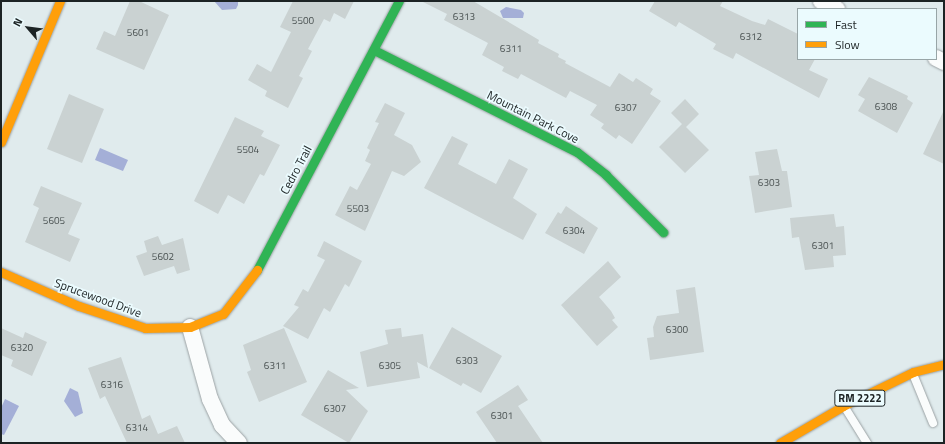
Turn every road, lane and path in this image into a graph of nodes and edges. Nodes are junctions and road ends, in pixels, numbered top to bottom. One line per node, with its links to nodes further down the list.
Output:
1 (60, 1): 6 (street)
2 (399, 1): 5 (street, Cedro Trail)
3 (821, 1): 4 (street)
4 (835, 8)
5 (374, 50): 7 (street, Mountain Park Cove); 9 (street, Cedro Trail)
6 (1, 142)
7 (663, 232)
8 (1, 272): 9 (street, Sprucewood Drive)
9 (190, 327): 14 (street)
10 (944, 364): 11 (street, RM 2222)
11 (913, 372): 12 (street, RM 2222); 13 (lane)
12 (843, 406): 15 (street, RM 2222); 16 (lane)
13 (933, 423)
14 (238, 443)
15 (780, 443)
16 (867, 443)

